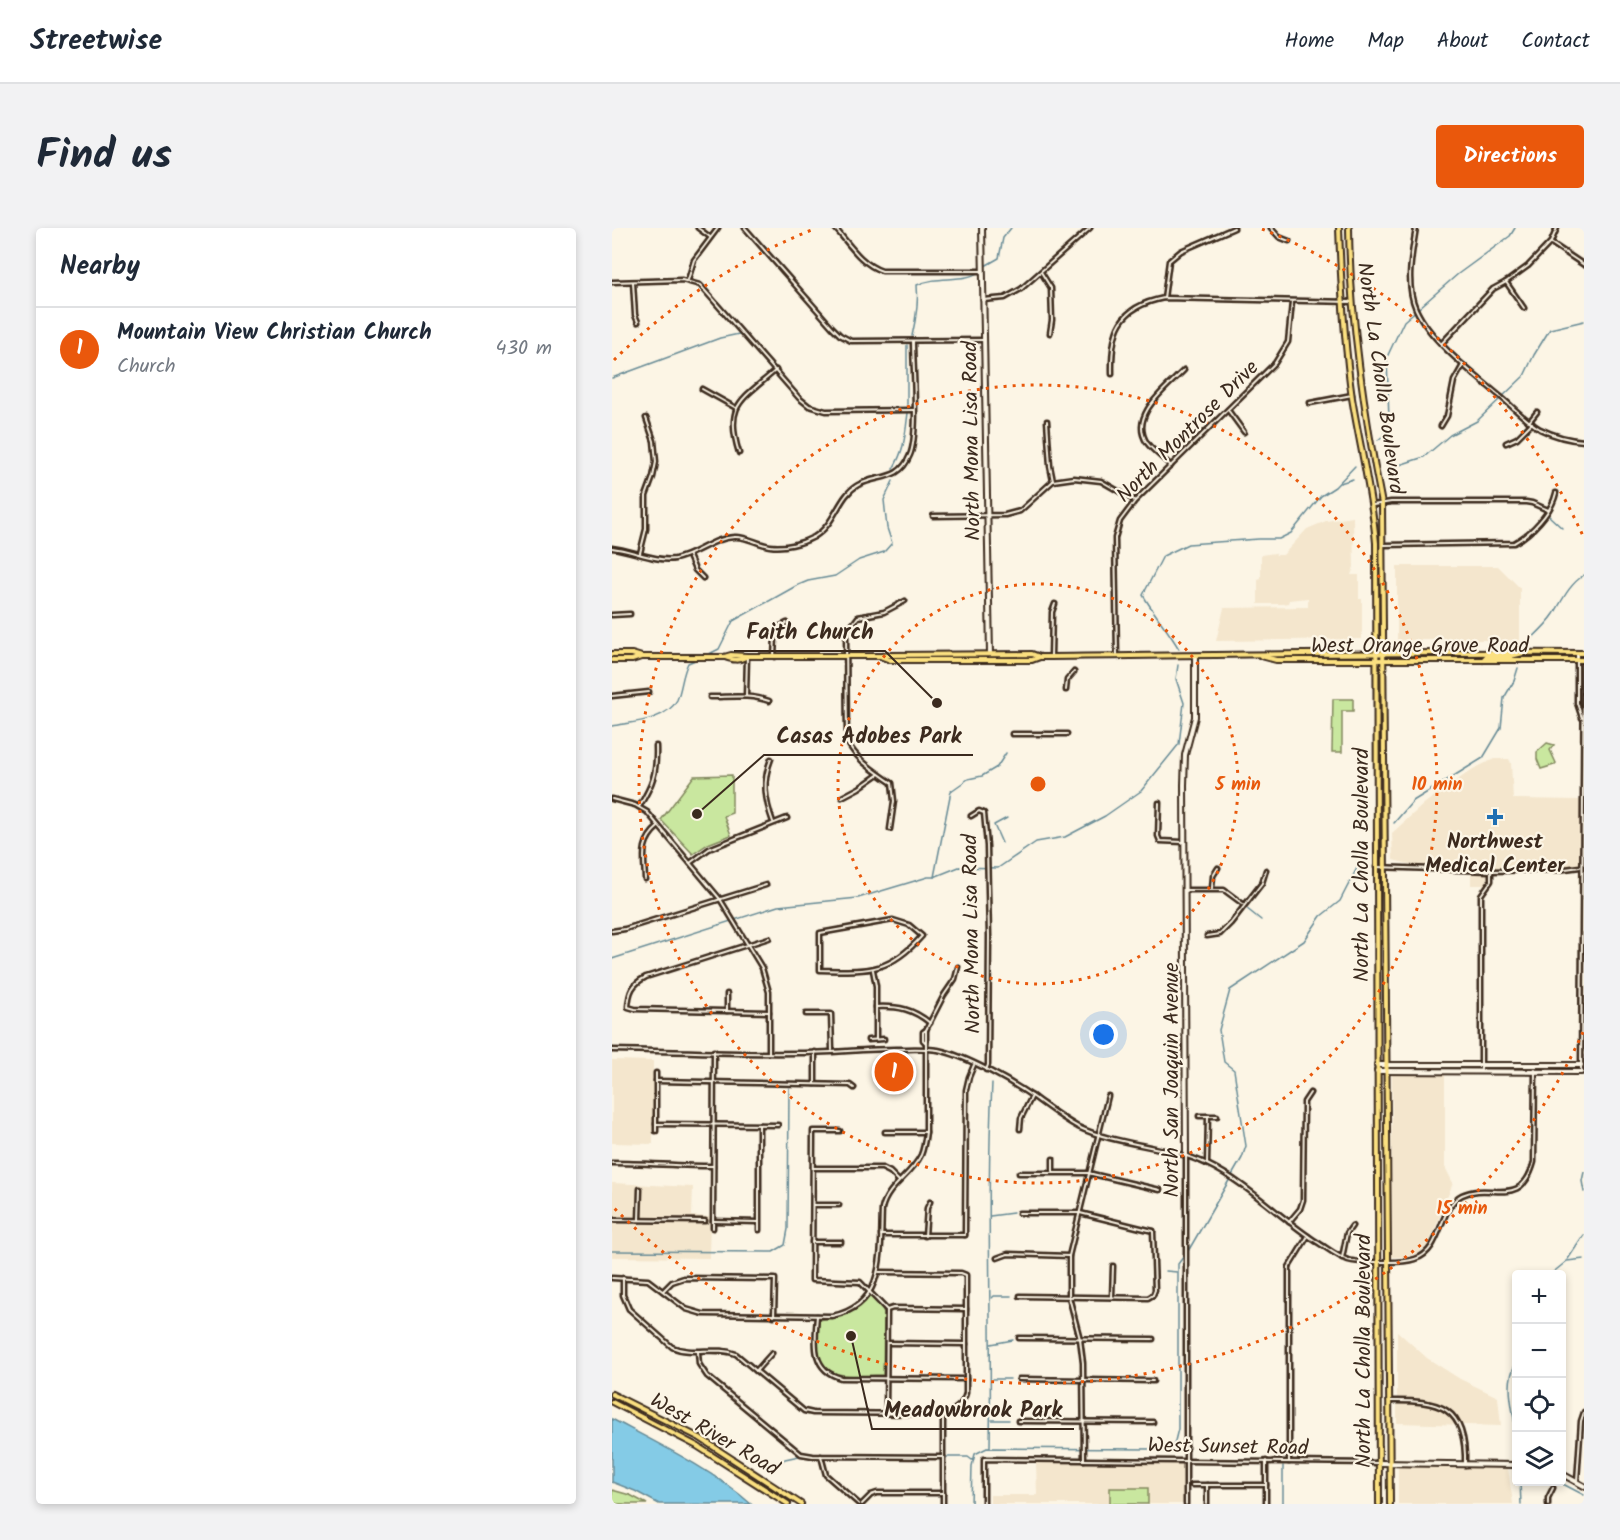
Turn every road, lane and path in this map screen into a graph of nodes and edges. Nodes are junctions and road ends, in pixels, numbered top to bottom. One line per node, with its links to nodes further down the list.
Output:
1 (698, 228): 13 (street)
2 (718, 228): 13 (street)
3 (746, 228): 32 (street)
4 (835, 228): 17 (street)
5 (982, 228): 17 (street, North Mona Lisa Road)
6 (1090, 228): 18 (street)
7 (1234, 228): 23 (street)
8 (1271, 228): 14 (street)
9 (1339, 228): 26 (main road, North La Cholla Boulevard)
10 (1348, 228): 27 (main road, North La Cholla Boulevard)
11 (1416, 228): 33 (street)
12 (1557, 228): 15 (street)
13 (710, 238): 19 (street)
14 (1289, 241)
15 (1551, 242): 16 (street); 22 (street)
16 (1584, 265)
17 (982, 271): 24 (street, North Mona Lisa Road)
18 (1041, 272): 24 (street); 30 (street)
19 (688, 280): 21 (street); 35 (street)
20 (612, 282): 21 (street)
21 (633, 282): 29 (street)
22 (1506, 282): 28 (street); 33 (street)
23 (1164, 298): 25 (street); 37 (street)
24 (983, 300): 31 (street, North Mona Lisa Road)
25 (1293, 302): 26 (street); 43 (street, North Montrose Drive)
26 (1342, 302): 27 (street); 39 (main road, North La Cholla Boulevard)
27 (1352, 302): 57 (main road, North La Cholla Boulevard)
28 (1524, 308)
29 (638, 322)
30 (1050, 333)
31 (984, 340): 32 (street); 60 (street, North Mona Lisa Road)
32 (914, 341): 42 (street)
33 (1442, 343): 34 (street)
34 (1463, 365): 47 (street); 48 (street)
35 (776, 370): 41 (street); 42 (street)
36 (1184, 370): 53 (street)
37 (1112, 374)
38 (702, 389): 41 (street)
39 (1352, 395): 40 (street); 58 (main road, North La Cholla Boulevard)
40 (1310, 403)
41 (736, 408): 52 (street)
42 (914, 410): 65 (street)
43 (1228, 410): 49 (street); 53 (street, North Montrose Drive)
44 (1537, 412): 47 (street)
45 (646, 418): 64 (street)
46 (1047, 421): 54 (street)
47 (1530, 423): 50 (street); 51 (street)
48 (1441, 426)
49 (1244, 432)
50 (1584, 441)
51 (1506, 443)
52 (739, 453)
53 (1171, 466): 56 (street, North Montrose Drive)
54 (1053, 481): 56 (street); 60 (street)
55 (1556, 493): 59 (street)
56 (1135, 501): 83 (street, North Montrose Drive)
57 (1382, 504): 58 (street); 59 (street); 62 (main road, North La Cholla Boulevard)
58 (1373, 505): 72 (main road, North La Cholla Boulevard)
59 (1549, 511): 62 (street)
60 (987, 515): 61 (street); 78 (street, North Mona Lisa Road)
61 (933, 516)
62 (1383, 545): 73 (main road, North La Cholla Boulevard)
63 (612, 548): 64 (street)
64 (640, 553): 65 (street)
65 (689, 556): 66 (street)
66 (703, 578)
67 (905, 601): 81 (street)
68 (1055, 604): 88 (street)
69 (630, 614): 70 (street)
70 (612, 615)
71 (787, 623): 86 (street)
72 (1376, 652): 73 (main road, West Orange Grove Road); 79 (main road, West Orange Grove Road); 94 (main road, North La Cholla Boulevard)
73 (1384, 652): 74 (main road, West Orange Grove Road); 90 (main road, North La Cholla Boulevard)
74 (1527, 652): 75 (main road, West Orange Grove Road); 91 (main road)
75 (1577, 652): 76 (main road, West Orange Grove Road); 92 (street)
76 (1584, 652): 93 (street)
77 (612, 654): 85 (main road, West Orange Grove Road)
78 (990, 654): 82 (main road, West Orange Grove Road); 87 (main road, West Orange Grove Road)
79 (1258, 655): 84 (main road, West Orange Grove Road); 94 (main road, West Orange Grove Road)
80 (747, 656): 85 (main road, West Orange Grove Road); 86 (main road, West Orange Grove Road); 99 (street)
81 (846, 656): 82 (main road, West Orange Grove Road); 86 (main road, West Orange Grove Road); 107 (street)
82 (881, 656): 87 (main road, West Orange Grove Road)
83 (1117, 656): 84 (main road, West Orange Grove Road); 88 (main road, West Orange Grove Road)
84 (1195, 656): 117 (street, North San Joaquin Avenue)
85 (642, 657): 89 (main road, West Orange Grove Road)
86 (774, 657)
87 (1040, 657): 88 (main road, West Orange Grove Road)
88 (1052, 657)
89 (612, 660)
90 (1385, 660): 91 (main road, West Orange Grove Road); 94 (main road, West Orange Grove Road); 120 (main road, North La Cholla Boulevard)
91 (1484, 660): 92 (main road, West Orange Grove Road)
92 (1577, 660): 93 (main road, West Orange Grove Road); 102 (street)
93 (1584, 660): 102 (street)
94 (1376, 661): 119 (main road, North La Cholla Boulevard)
95 (1074, 672): 96 (street)
96 (1066, 690)
97 (649, 692): 98 (street)
98 (612, 696)
99 (746, 696): 100 (street); 101 (street)
100 (710, 697)
101 (769, 701)
102 (1584, 721): 121 (street)
103 (1012, 734): 104 (street)
104 (1067, 734)
105 (656, 746): 111 (street)
106 (771, 759): 114 (street)
107 (879, 774): 108 (street); 116 (street)
108 (842, 797)
109 (612, 799): 111 (street)
110 (1159, 803): 117 (street)
111 (639, 807): 115 (street)
112 (971, 816): 157 (street, North Mona Lisa Road)
113 (787, 818): 114 (street)
114 (773, 822): 118 (street)
115 (659, 826): 118 (street); 125 (street)
116 (890, 829)
117 (1186, 842): 128 (street, North San Joaquin Avenue)
118 (690, 863): 129 (street)
119 (1376, 867): 120 (street); 153 (main road, North La Cholla Boulevard)
120 (1386, 867): 124 (street); 154 (main road, North La Cholla Boulevard)
121 (1582, 867): 124 (street); 155 (street)
122 (1218, 868): 127 (street)
123 (1266, 870): 130 (street)
124 (1491, 871): 156 (street)
125 (645, 879)
126 (766, 885): 129 (street)
127 (1212, 889): 128 (street); 130 (street)
128 (1185, 890): 183 (street, North San Joaquin Avenue)
129 (720, 899): 131 (street); 134 (street)
130 (1244, 905): 132 (street)
131 (612, 931)
132 (1207, 936)
133 (769, 938): 134 (street)
134 (748, 945): 139 (street); 140 (street)
135 (958, 967): 142 (street)
136 (873, 969): 136 (street); 138 (street)
137 (727, 994): 139 (street)
138 (876, 1007): 142 (street); 143 (street)
139 (727, 1011): 140 (street)
140 (770, 1012): 150 (street)
141 (806, 1014): 148 (street)
142 (930, 1023): 146 (street)
143 (876, 1039): 144 (street); 145 (street)
144 (884, 1039)
145 (868, 1040)
146 (925, 1048): 148 (street); 152 (street); 181 (street)
147 (612, 1050): 149 (street)
148 (832, 1050): 151 (street)
149 (714, 1051): 150 (street); 164 (street)
150 (769, 1052): 151 (street)
151 (816, 1052): 165 (street)
152 (974, 1065): 157 (street); 212 (street)
153 (1377, 1065): 154 (street); 158 (main road, North La Cholla Boulevard)
154 (1387, 1065): 156 (street); 159 (main road, North La Cholla Boulevard)
155 (1581, 1065): 156 (street); 161 (street)
156 (1481, 1067)
157 (986, 1070): 168 (street)
158 (1377, 1071): 159 (street); 219 (main road, North La Cholla Boulevard)
159 (1388, 1071): 160 (street); 220 (main road, North La Cholla Boulevard)
160 (1535, 1071): 161 (street); 220 (street)
161 (1581, 1072)
162 (656, 1073): 163 (street)
163 (656, 1081): 164 (street); 173 (street)
164 (713, 1082): 165 (street); 174 (street)
165 (815, 1084): 166 (street)
166 (854, 1088)
167 (1310, 1093): 207 (street)
168 (1032, 1096): 177 (street); 182 (street)
169 (1108, 1096): 182 (street)
170 (1199, 1116): 171 (street)
171 (1208, 1116): 172 (street); 188 (street)
172 (1217, 1116)
173 (656, 1124): 174 (street); 178 (street)
174 (713, 1125): 175 (street); 189 (street)
175 (759, 1125): 176 (street); 206 (street)
176 (778, 1125)
177 (1020, 1129)
178 (656, 1131)
179 (840, 1131): 190 (street)
180 (885, 1132): 181 (street)
181 (926, 1132): 184 (street)
182 (1098, 1134): 183 (street); 193 (street)
183 (1186, 1155): 188 (street); 259 (street, North San Joaquin Avenue)
184 (921, 1156): 186 (street); 194 (street)
185 (1053, 1159): 191 (street)
186 (926, 1161)
187 (612, 1163): 189 (street)
188 (1207, 1164): 207 (street)
189 (713, 1166): 205 (street)
190 (813, 1168): 194 (street); 198 (street)
191 (1053, 1172): 192 (street); 193 (street)
192 (1020, 1173)
193 (1088, 1173): 196 (street); 201 (street)
194 (899, 1181): 211 (street)
195 (639, 1189): 203 (street)
196 (1160, 1190)
197 (930, 1202): 212 (street)
198 (813, 1205): 199 (street); 214 (street)
199 (839, 1205)
200 (1019, 1213): 201 (street)
201 (1080, 1213): 216 (street); 229 (street)
202 (612, 1220): 203 (street)
203 (639, 1220): 204 (street)
204 (705, 1221)
205 (712, 1221): 206 (street); 209 (street)
206 (759, 1222): 210 (street)
207 (1289, 1222): 213 (street)
208 (1352, 1227): 218 (street)
209 (712, 1228)
210 (759, 1230)
211 (881, 1235): 212 (street); 222 (street)
212 (925, 1236)
213 (1308, 1236): 218 (street); 261 (street)
214 (812, 1242): 215 (street); 226 (street)
215 (841, 1242)
216 (1069, 1256): 217 (street); 228 (street)
217 (997, 1258)
218 (1342, 1258): 219 (street)
219 (1378, 1262): 220 (street); 262 (main road, North La Cholla Boulevard)
220 (1388, 1262): 248 (main road, North La Cholla Boulevard)
221 (1113, 1266): 229 (street)
222 (879, 1272): 226 (street); 230 (street)
223 (612, 1278): 224 (street)
224 (623, 1278): 225 (street); 239 (street)
225 (663, 1291): 232 (street); 232 (street)
226 (870, 1291): 231 (street); 233 (street)
227 (1020, 1296): 228 (street)
228 (1069, 1297): 229 (street); 235 (street)
229 (1112, 1297)
230 (966, 1309): 231 (street); 238 (street)
231 (887, 1311): 237 (street)
232 (774, 1316): 233 (street)
233 (817, 1316): 242 (street)
234 (1019, 1338): 235 (street)
235 (1080, 1339): 236 (street); 245 (street)
236 (1153, 1340)
237 (887, 1343): 238 (street); 242 (street)
238 (966, 1344): 243 (street)
239 (698, 1351): 241 (street); 256 (street)
240 (772, 1353): 241 (street)
241 (756, 1371): 251 (street)
242 (887, 1379): 243 (street); 251 (street)
243 (966, 1379): 252 (street)
244 (1019, 1379): 245 (street)
245 (1084, 1381): 246 (street); 254 (street)
246 (1153, 1381)
247 (612, 1394): 275 (main road, West River Road)
248 (1389, 1401): 263 (main road, North La Cholla Boulevard); 264 (street)
249 (612, 1402): 274 (main road, West River Road)
250 (1584, 1412): 267 (street)
251 (886, 1413): 252 (street)
252 (943, 1414): 257 (street)
253 (1018, 1421): 254 (street)
254 (1084, 1421): 255 (street); 258 (street)
255 (1153, 1422)
256 (821, 1456): 257 (street); 276 (street)
257 (943, 1457): 273 (street)
258 (1084, 1460): 259 (street, West Sunset Road); 278 (street, West Sunset Road)
259 (1187, 1460): 260 (street, West Sunset Road); 279 (street, North San Joaquin Avenue)
260 (1266, 1461): 261 (street, West Sunset Road); 270 (street)
261 (1289, 1461): 262 (street, West Sunset Road)
262 (1379, 1463): 263 (street, West Sunset Road); 282 (main road, North La Cholla Boulevard)
263 (1390, 1463): 264 (street, West Sunset Road); 283 (main road, North La Cholla Boulevard)
264 (1465, 1465): 265 (street, West Sunset Road)
265 (1512, 1465)
266 (1566, 1476): 267 (street)
267 (1577, 1481): 271 (street)
268 (1192, 1485): 269 (street)
269 (1207, 1485): 270 (street); 280 (street)
270 (1266, 1485): 281 (street)
271 (1584, 1486)
272 (1553, 1488): 284 (street)
273 (943, 1493): 276 (street); 277 (street)
274 (788, 1504)
275 (801, 1504)
276 (860, 1504)
277 (943, 1504)
278 (984, 1504)
279 (1186, 1504)
280 (1207, 1504)
281 (1266, 1504)
282 (1379, 1504)
283 (1390, 1504)
284 (1548, 1504)

